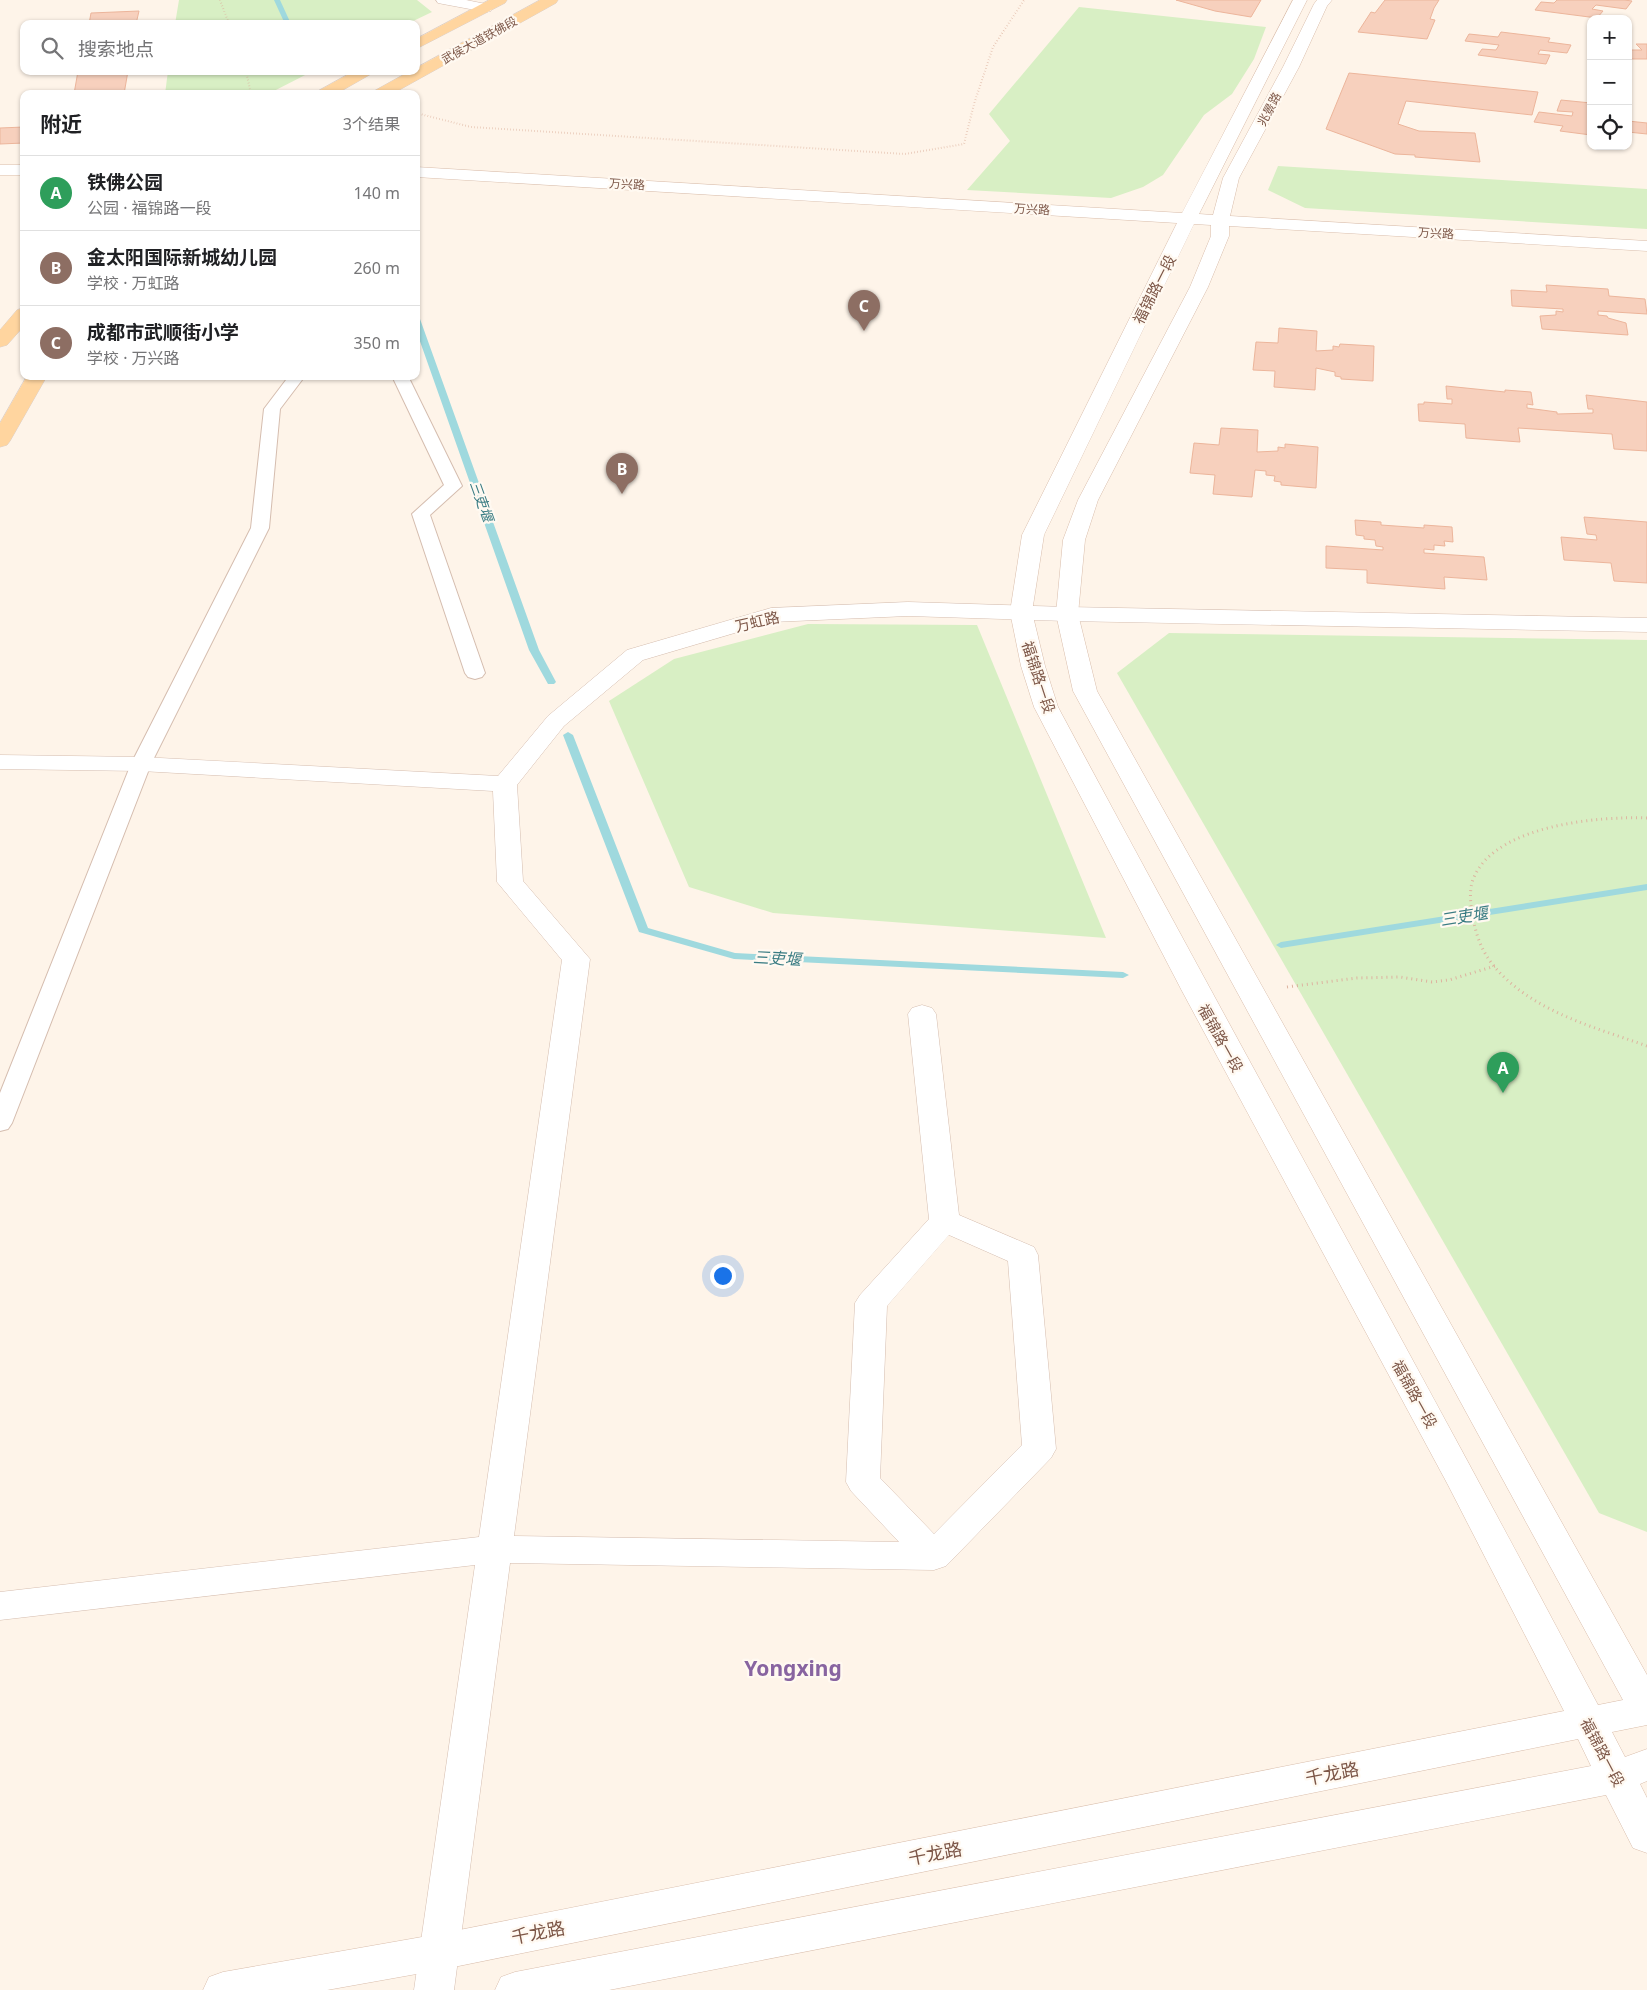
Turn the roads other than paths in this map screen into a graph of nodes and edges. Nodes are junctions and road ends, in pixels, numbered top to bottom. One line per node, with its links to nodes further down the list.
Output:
1 (443, 0): 6 (street)
2 (500, 0): 6 (main road, 武侯大道铁佛段)
3 (552, 0): 8 (main road, 武侯大道铁佛段)
4 (1300, 0): 19 (street, 兆景路)
5 (1325, 0): 20 (street, 兆景路)
6 (486, 8): 7 (main road, 武侯大道铁佛段)
7 (420, 43)
8 (420, 72)
9 (359, 75): 11 (main road)
10 (415, 75): 12 (main road, 武侯大道铁佛段)
11 (331, 90)
12 (387, 90)
13 (0, 170): 14 (street)
14 (20, 170)
15 (420, 172): 19 (street, 万兴路)
16 (20, 182): 17 (street)
17 (0, 183)
18 (420, 186): 19 (street)
19 (1185, 226): 20 (street); 29 (street, 福锦路一段)
20 (1220, 228): 21 (street, 万兴路); 22 (street); 30 (street)
21 (1647, 246)
22 (1647, 261)
23 (20, 318): 24 (main road)
24 (0, 341)
25 (35, 380): 28 (main road)
26 (294, 380): 34 (lane)
27 (402, 380): 32 (lane)
28 (0, 441)
29 (1020, 612): 30 (street, 万虹路); 35 (street, 万虹路); 43 (street, 福锦路一段)
30 (1067, 614): 31 (street, 万虹路); 42 (street)
31 (1647, 625)
32 (475, 673)
33 (0, 762): 34 (street)
34 (141, 764): 35 (street); 37 (lane)
35 (505, 784): 39 (street)
36 (922, 1014): 38 (street)
37 (0, 1123)
38 (944, 1220): 40 (street); 40 (street)
39 (495, 1548): 40 (street); 41 (street); 46 (street)
40 (934, 1556)
41 (0, 1606)
42 (1647, 1709): 43 (street, 千龙路)
43 (1587, 1722): 44 (street, 福锦路一段); 46 (street, 千龙路)
44 (1631, 1771): 45 (street, 福锦路一段); 48 (street)
45 (1647, 1836)
46 (436, 1971): 47 (street, 千龙路)
47 (223, 1990)
48 (515, 1990)

